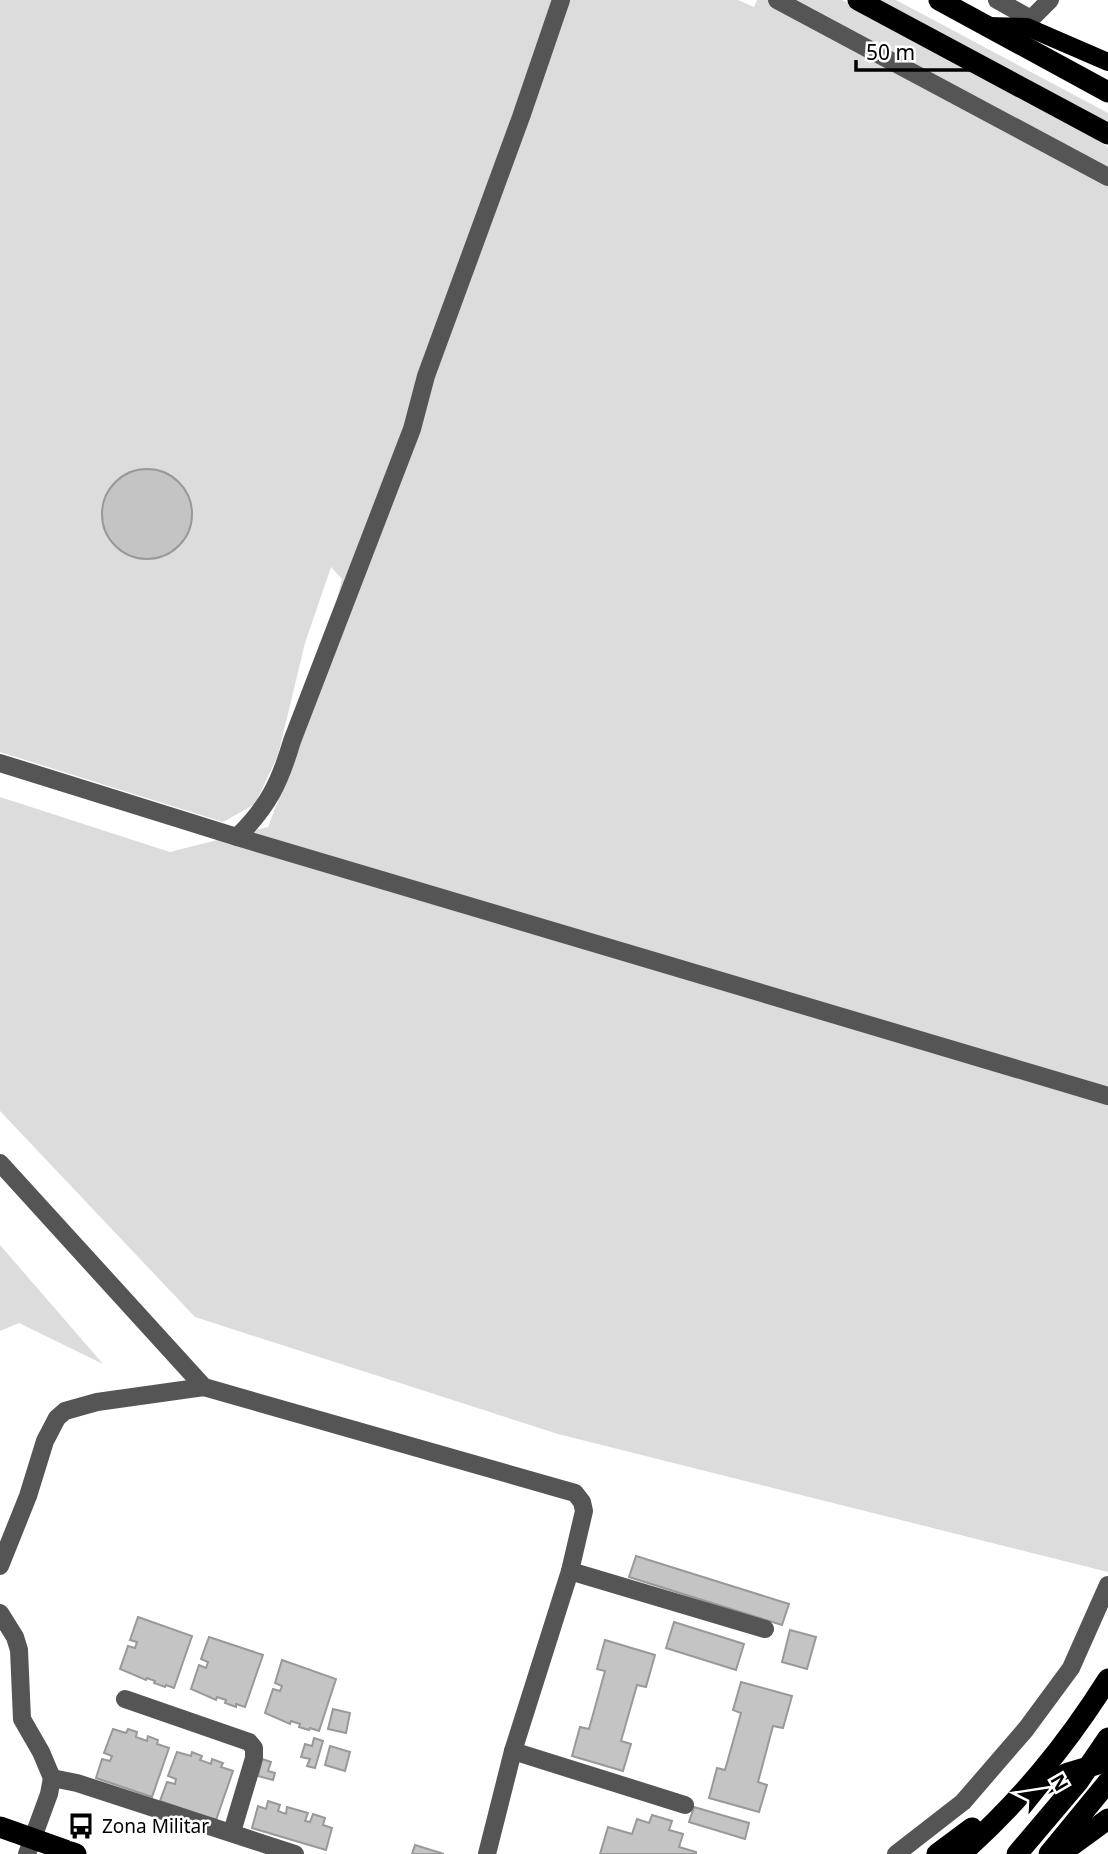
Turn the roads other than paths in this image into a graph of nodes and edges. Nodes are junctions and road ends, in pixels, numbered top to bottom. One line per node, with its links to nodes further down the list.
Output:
1 (561, 0): 13 (lane)
2 (777, 0): 11 (lane)
3 (858, 0): 10 (highway)
4 (939, 0): 7 (highway)
5 (997, 0): 7 (lane)
6 (1050, 0): 7 (lane)
7 (1024, 20): 8 (main road); 9 (highway)
8 (1108, 62)
9 (1108, 92)
10 (1108, 134)
11 (1108, 177)
12 (0, 763): 13 (lane)
13 (237, 837): 14 (lane)
14 (1108, 1096)
15 (0, 1163): 16 (lane)
16 (204, 1387): 17 (lane); 18 (lane)
17 (0, 1566)
18 (570, 1571): 21 (lane); 25 (lane)
19 (1108, 1586): 37 (lane)
20 (0, 1613): 27 (lane)
21 (765, 1629)
22 (1108, 1679): 39 (highway)
23 (125, 1699): 32 (lane)
24 (1108, 1738): 40 (highway)
25 (513, 1751): 29 (lane); 36 (lane)
26 (1108, 1762): 38 (highway)
27 (52, 1778): 32 (lane); 33 (lane)
28 (1108, 1782): 41 (highway)
29 (685, 1805)
30 (1108, 1819): 42 (highway)
31 (0, 1828): 33 (highway)
32 (232, 1832): 35 (lane)
33 (30, 1846): 34 (highway)
34 (76, 1854)
35 (295, 1854)
36 (487, 1854)
37 (896, 1854)
38 (937, 1854)
39 (961, 1854)
40 (1017, 1854)
41 (1049, 1854)
42 (1060, 1854)

